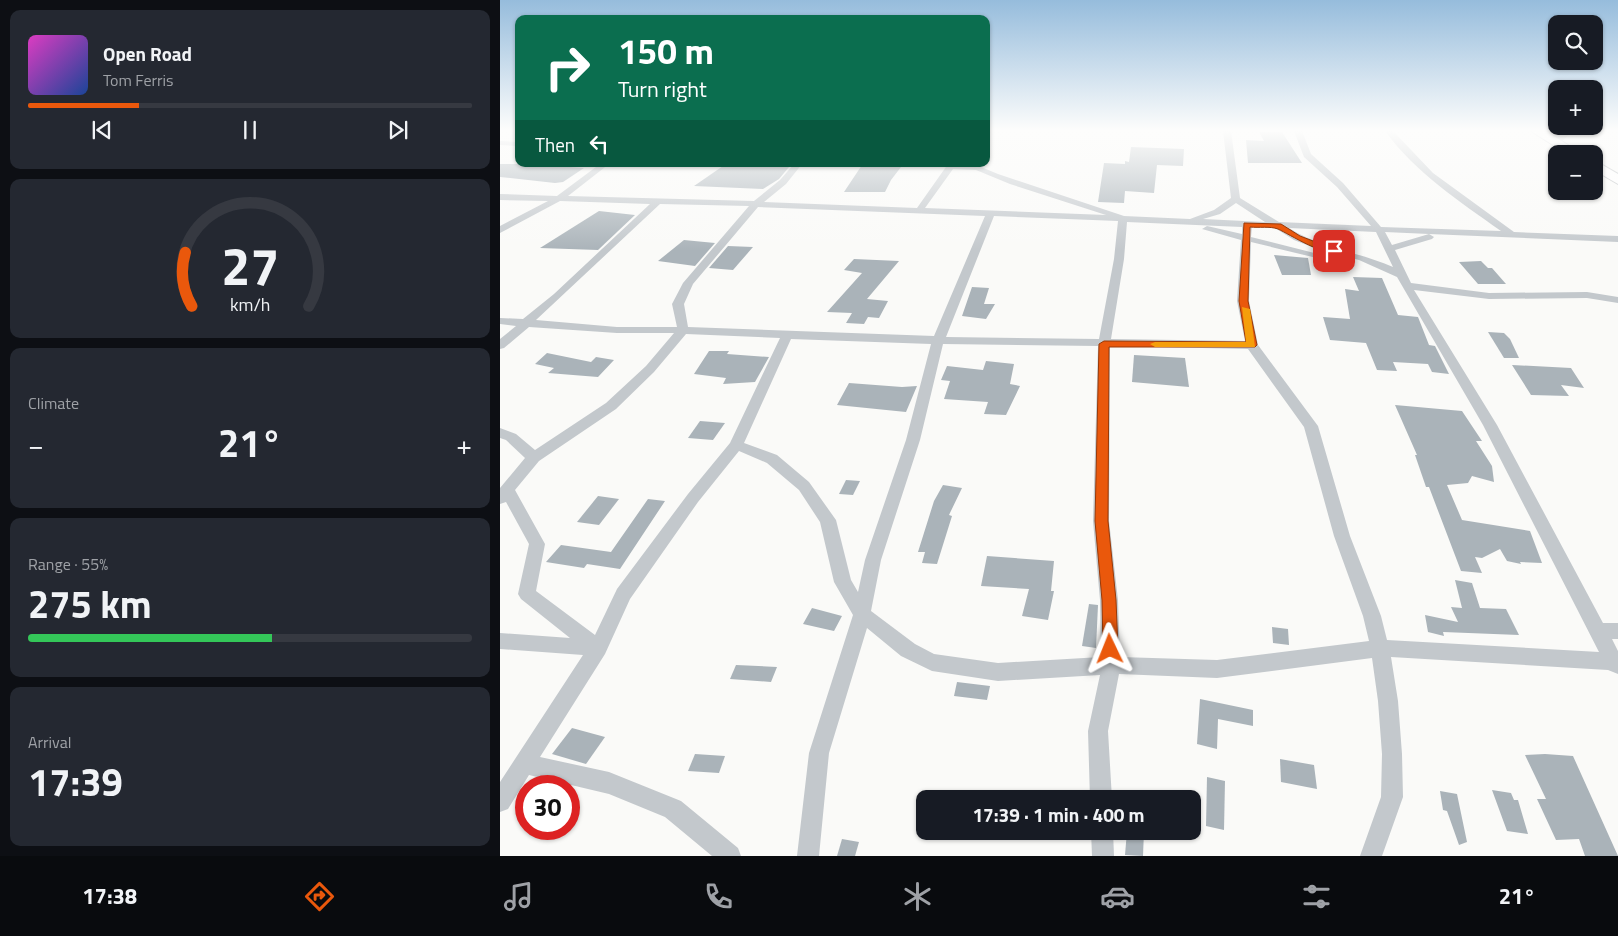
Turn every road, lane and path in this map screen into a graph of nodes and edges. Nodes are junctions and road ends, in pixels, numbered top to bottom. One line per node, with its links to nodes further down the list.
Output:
1 (596, 171): 11 (street)
2 (792, 171): 14 (street)
3 (946, 171): 15 (street)
4 (986, 171): 19 (street)
5 (1232, 171): 12 (street)
6 (1325, 171): 22 (street)
7 (1430, 171): 24 (street)
8 (1604, 171): 9 (highway)
9 (1618, 180)
10 (500, 197): 11 (street)
11 (560, 198): 13 (street); 21 (street)
12 (1236, 199): 17 (street); 20 (street)
13 (658, 202): 14 (street); 31 (street)
14 (756, 204): 15 (street); 32 (street)
15 (919, 212): 16 (street)
16 (991, 213): 19 (street); 34 (street)
17 (1185, 222): 18 (street); 19 (street); 26 (street)
18 (1247, 225): 20 (street); 26 (street)
19 (1122, 226): 35 (street)
20 (1278, 226): 22 (street); 28 (street)
21 (500, 230)
22 (1380, 231): 23 (street); 27 (street)
23 (1441, 234): 24 (street); 27 (street)
24 (1513, 236): 25 (street)
25 (1618, 239)
26 (1245, 240): 28 (street); 37 (street)
27 (1389, 249): 28 (street)
28 (1405, 280): 29 (street); 43 (street)
29 (1618, 300)
30 (500, 321): 31 (street)
31 (527, 323): 32 (street); 36 (street)
32 (683, 330): 33 (street); 40 (street)
33 (787, 335): 34 (street); 39 (street)
34 (938, 341): 35 (street); 42 (street)
35 (1104, 344): 37 (street); 48 (street)
36 (500, 345)
37 (1252, 345): 47 (street)
38 (500, 433): 40 (street)
39 (736, 446): 42 (street); 46 (street)
40 (534, 457): 41 (street)
41 (503, 494): 46 (street)
42 (862, 614): 48 (street); 55 (street)
43 (1596, 630): 44 (street); 49 (street)
44 (1618, 631)
45 (500, 641): 46 (street)
46 (598, 648): 50 (street)
47 (1380, 648): 48 (street); 49 (street); 57 (street)
48 (1111, 665): 51 (street)
49 (1616, 665)
50 (525, 764): 52 (street); 54 (street)
51 (1100, 790)
52 (500, 801)
53 (1102, 840): 56 (street)
54 (730, 856)
55 (808, 856)
56 (1103, 856)
57 (1371, 856)

